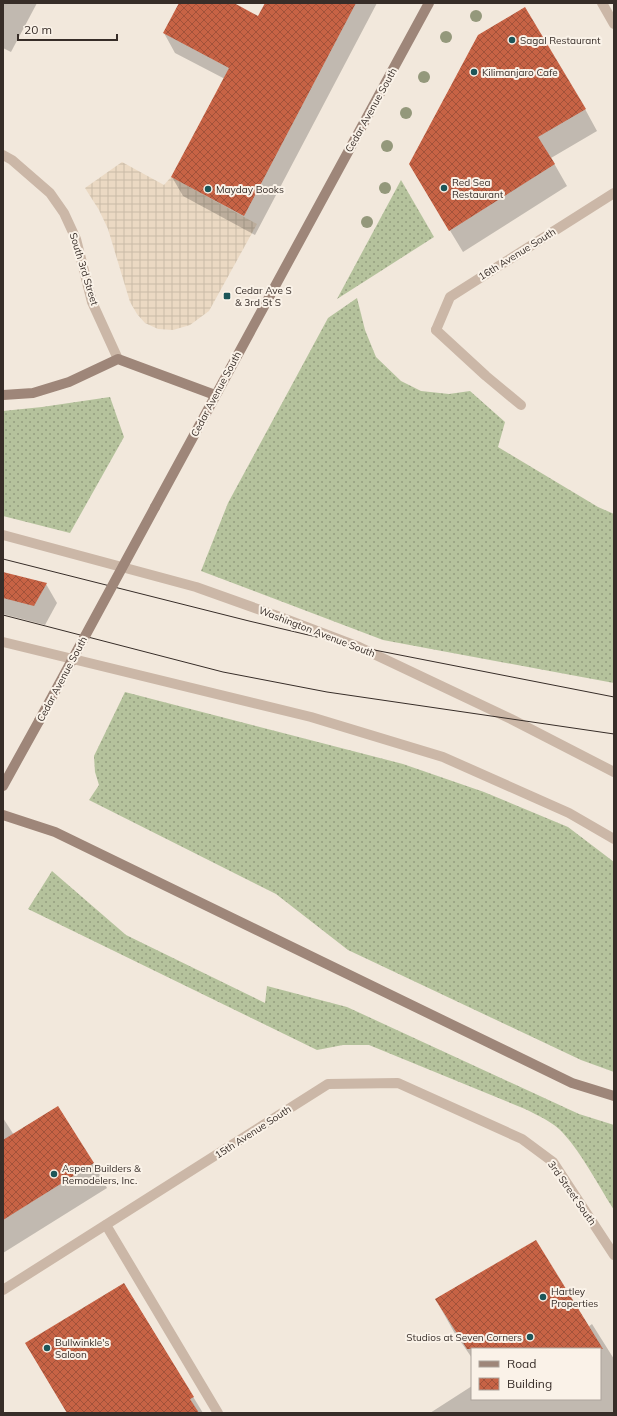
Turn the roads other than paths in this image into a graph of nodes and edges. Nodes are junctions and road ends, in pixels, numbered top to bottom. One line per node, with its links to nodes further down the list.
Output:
1 (429, 3): 8 (main road, Cedar Avenue South)
2 (602, 3): 3 (street)
3 (614, 24)
4 (3, 155): 6 (street, South 3rd Street)
5 (614, 192): 9 (street, 16th Avenue South)
6 (118, 360): 7 (main road); 8 (main road)
7 (3, 395)
8 (215, 395): 13 (main road, Cedar Avenue South, bridge)
9 (521, 405)
10 (3, 535): 12 (street, Washington Avenue South)
11 (3, 642): 15 (street)
12 (614, 772)
13 (3, 786)
14 (3, 815): 16 (main road)
15 (614, 839)
16 (614, 1096)
17 (522, 1139): 18 (street, 15th Avenue South); 19 (street, 3rd Street South)
18 (106, 1225): 20 (street, 15th Avenue South); 21 (street)
19 (614, 1255)
20 (3, 1290)
21 (218, 1413)

